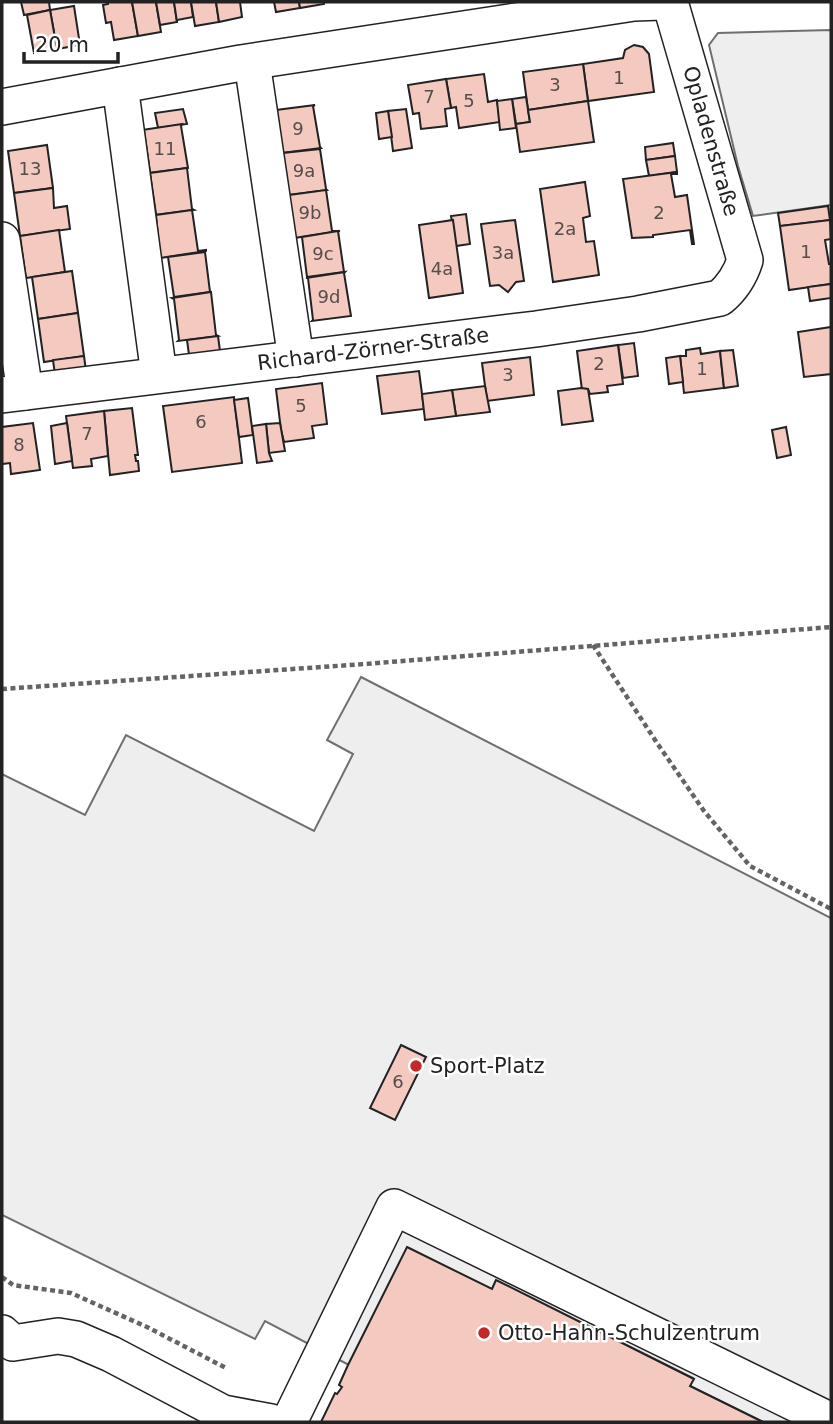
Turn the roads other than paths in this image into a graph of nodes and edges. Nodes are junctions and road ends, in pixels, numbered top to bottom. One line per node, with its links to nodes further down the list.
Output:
1 (643, 2): 3 (street)
2 (670, 2): 7 (street, Opladenstraße)
3 (252, 62): 4 (street); 8 (street)
4 (120, 85): 5 (street); 9 (street)
5 (2, 107)
6 (2, 240): 10 (street)
7 (738, 279): 8 (street, Richard-Zörner-Straße)
8 (296, 359): 9 (street, Richard-Zörner-Straße)
9 (159, 375): 10 (street, Richard-Zörner-Straße)
10 (13, 393)
11 (7, 1338): 13 (street)
12 (831, 1421): 14 (street)
13 (271, 1422)
14 (289, 1422)

